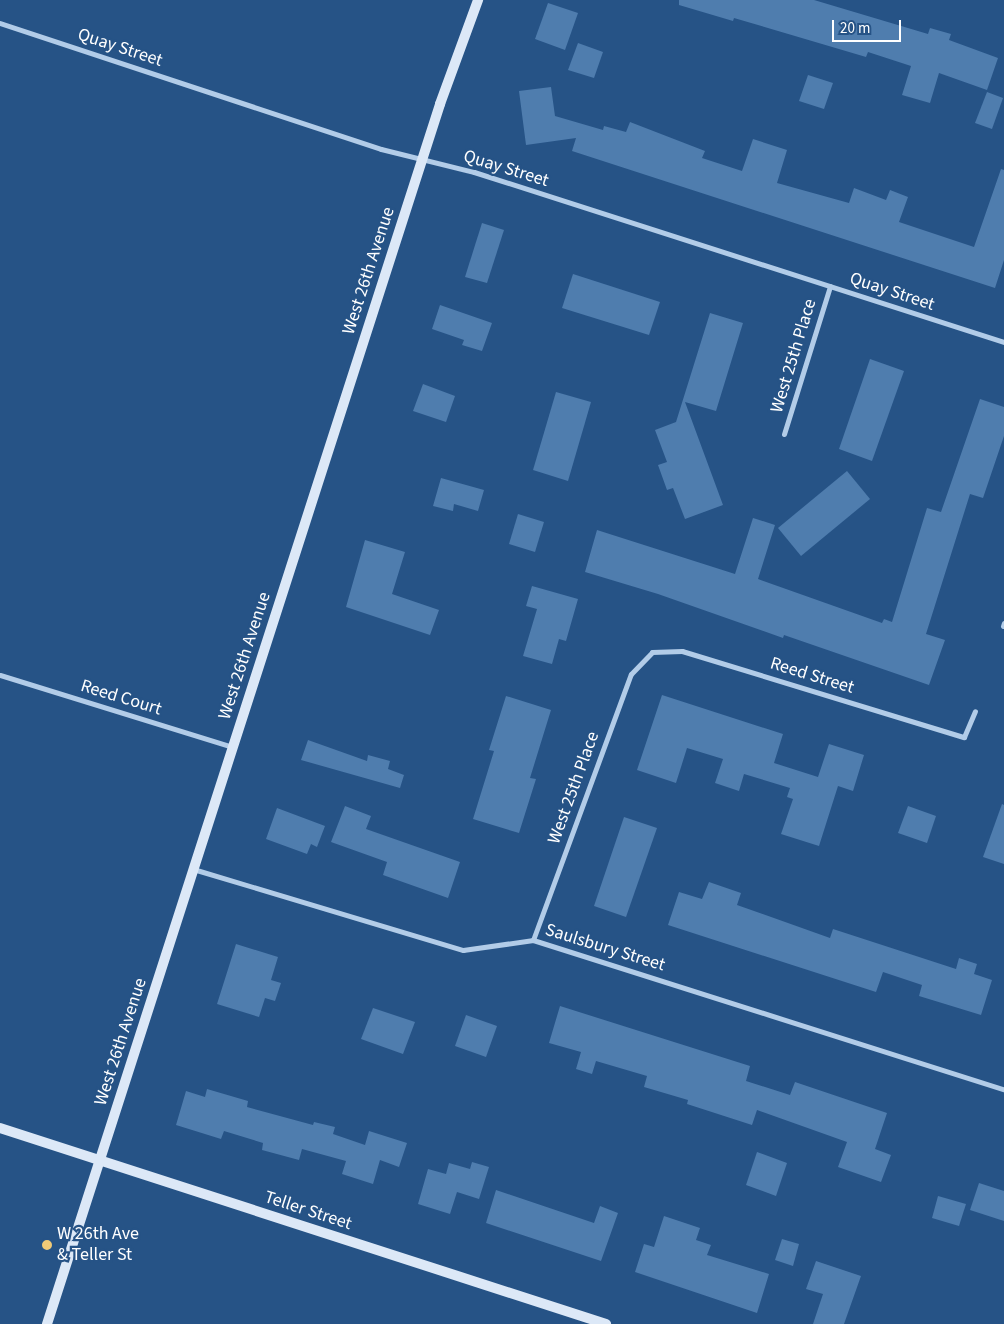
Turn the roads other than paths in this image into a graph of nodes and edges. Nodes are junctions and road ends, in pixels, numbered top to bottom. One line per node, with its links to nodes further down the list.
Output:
1 (478, 0): 3 (street, West 26th Avenue)
2 (0, 23): 3 (street, Quay Street)
3 (422, 159): 4 (street, Quay Street); 10 (street, West 26th Avenue)
4 (830, 286): 5 (street, Quay Street); 6 (street, West 25th Place)
5 (1004, 342)
6 (784, 434)
7 (652, 652): 9 (street, Reed Street); 12 (street, West 25th Place)
8 (0, 674): 10 (street, Reed Court)
9 (975, 711)
10 (233, 747): 11 (street, West 26th Avenue)
11 (193, 869): 12 (street, Saulsbury Street); 15 (street, West 26th Avenue)
12 (533, 940): 13 (street, Saulsbury Street)
13 (1004, 1089)
14 (0, 1128): 15 (street, Teller Street)
15 (100, 1160): 16 (street, West 26th Avenue); 17 (street, Teller Street)
16 (47, 1324)
17 (606, 1324)

